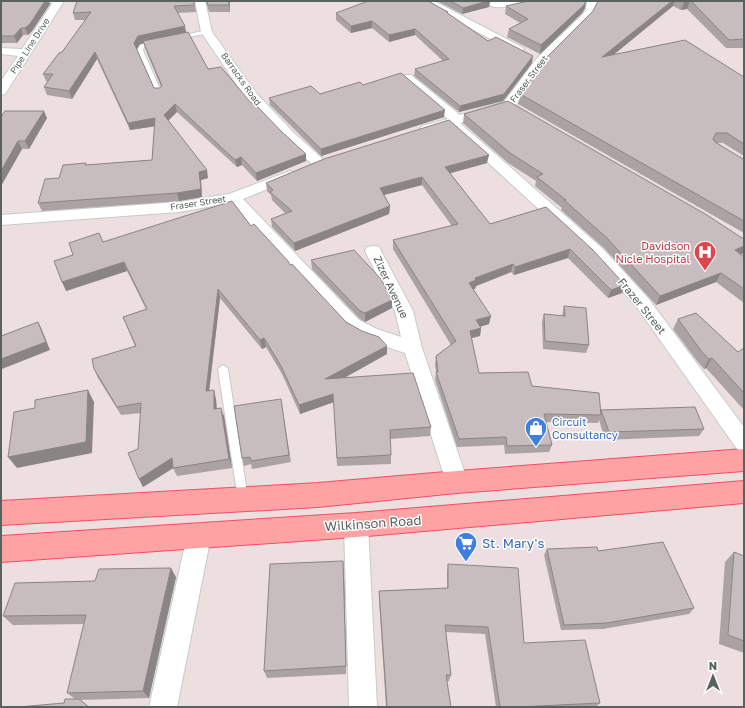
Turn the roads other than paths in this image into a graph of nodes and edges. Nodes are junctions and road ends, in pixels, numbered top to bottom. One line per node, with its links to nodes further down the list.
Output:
1 (30, 1): 7 (lane)
2 (200, 1): 8 (street, Barracks Road)
3 (426, 1): 13 (street)
4 (488, 1): 5 (street)
5 (521, 1)
6 (592, 1): 13 (street, Fraser Street)
7 (58, 2): 12 (street, Pipe Line Drive)
8 (207, 32): 9 (lane); 20 (street, Barracks Road)
9 (171, 39)
10 (164, 40): 16 (lane)
11 (1, 51): 12 (street)
12 (25, 53): 15 (street, Pipe Line Drive)
13 (534, 57): 17 (street, Fraser Street)
14 (406, 78): 17 (street, Frazer Street)
15 (1, 91)
16 (159, 94)
17 (454, 120): 18 (street, Fraser Street); 26 (street, Frazer Street)
18 (414, 133)
19 (334, 158): 20 (street, Fraser Street)
20 (319, 163): 21 (street, Fraser Street)
21 (233, 198): 22 (street, Fraser Street); 24 (street)
22 (1, 220)
23 (373, 251): 24 (street, Zizer Avenue)
24 (413, 348): 28 (street, Zizer Avenue)
25 (223, 369): 30 (lane)
26 (744, 443)
27 (744, 460): 28 (main road)
28 (457, 482): 30 (main road)
29 (744, 492): 32 (main road, Wilkinson Road)
30 (243, 499): 31 (main road)
31 (1, 513)
32 (356, 525): 33 (main road, Wilkinson Road); 36 (street)
33 (199, 536): 34 (main road, Wilkinson Road); 35 (street)
34 (1, 550)
35 (163, 707)
36 (363, 707)

